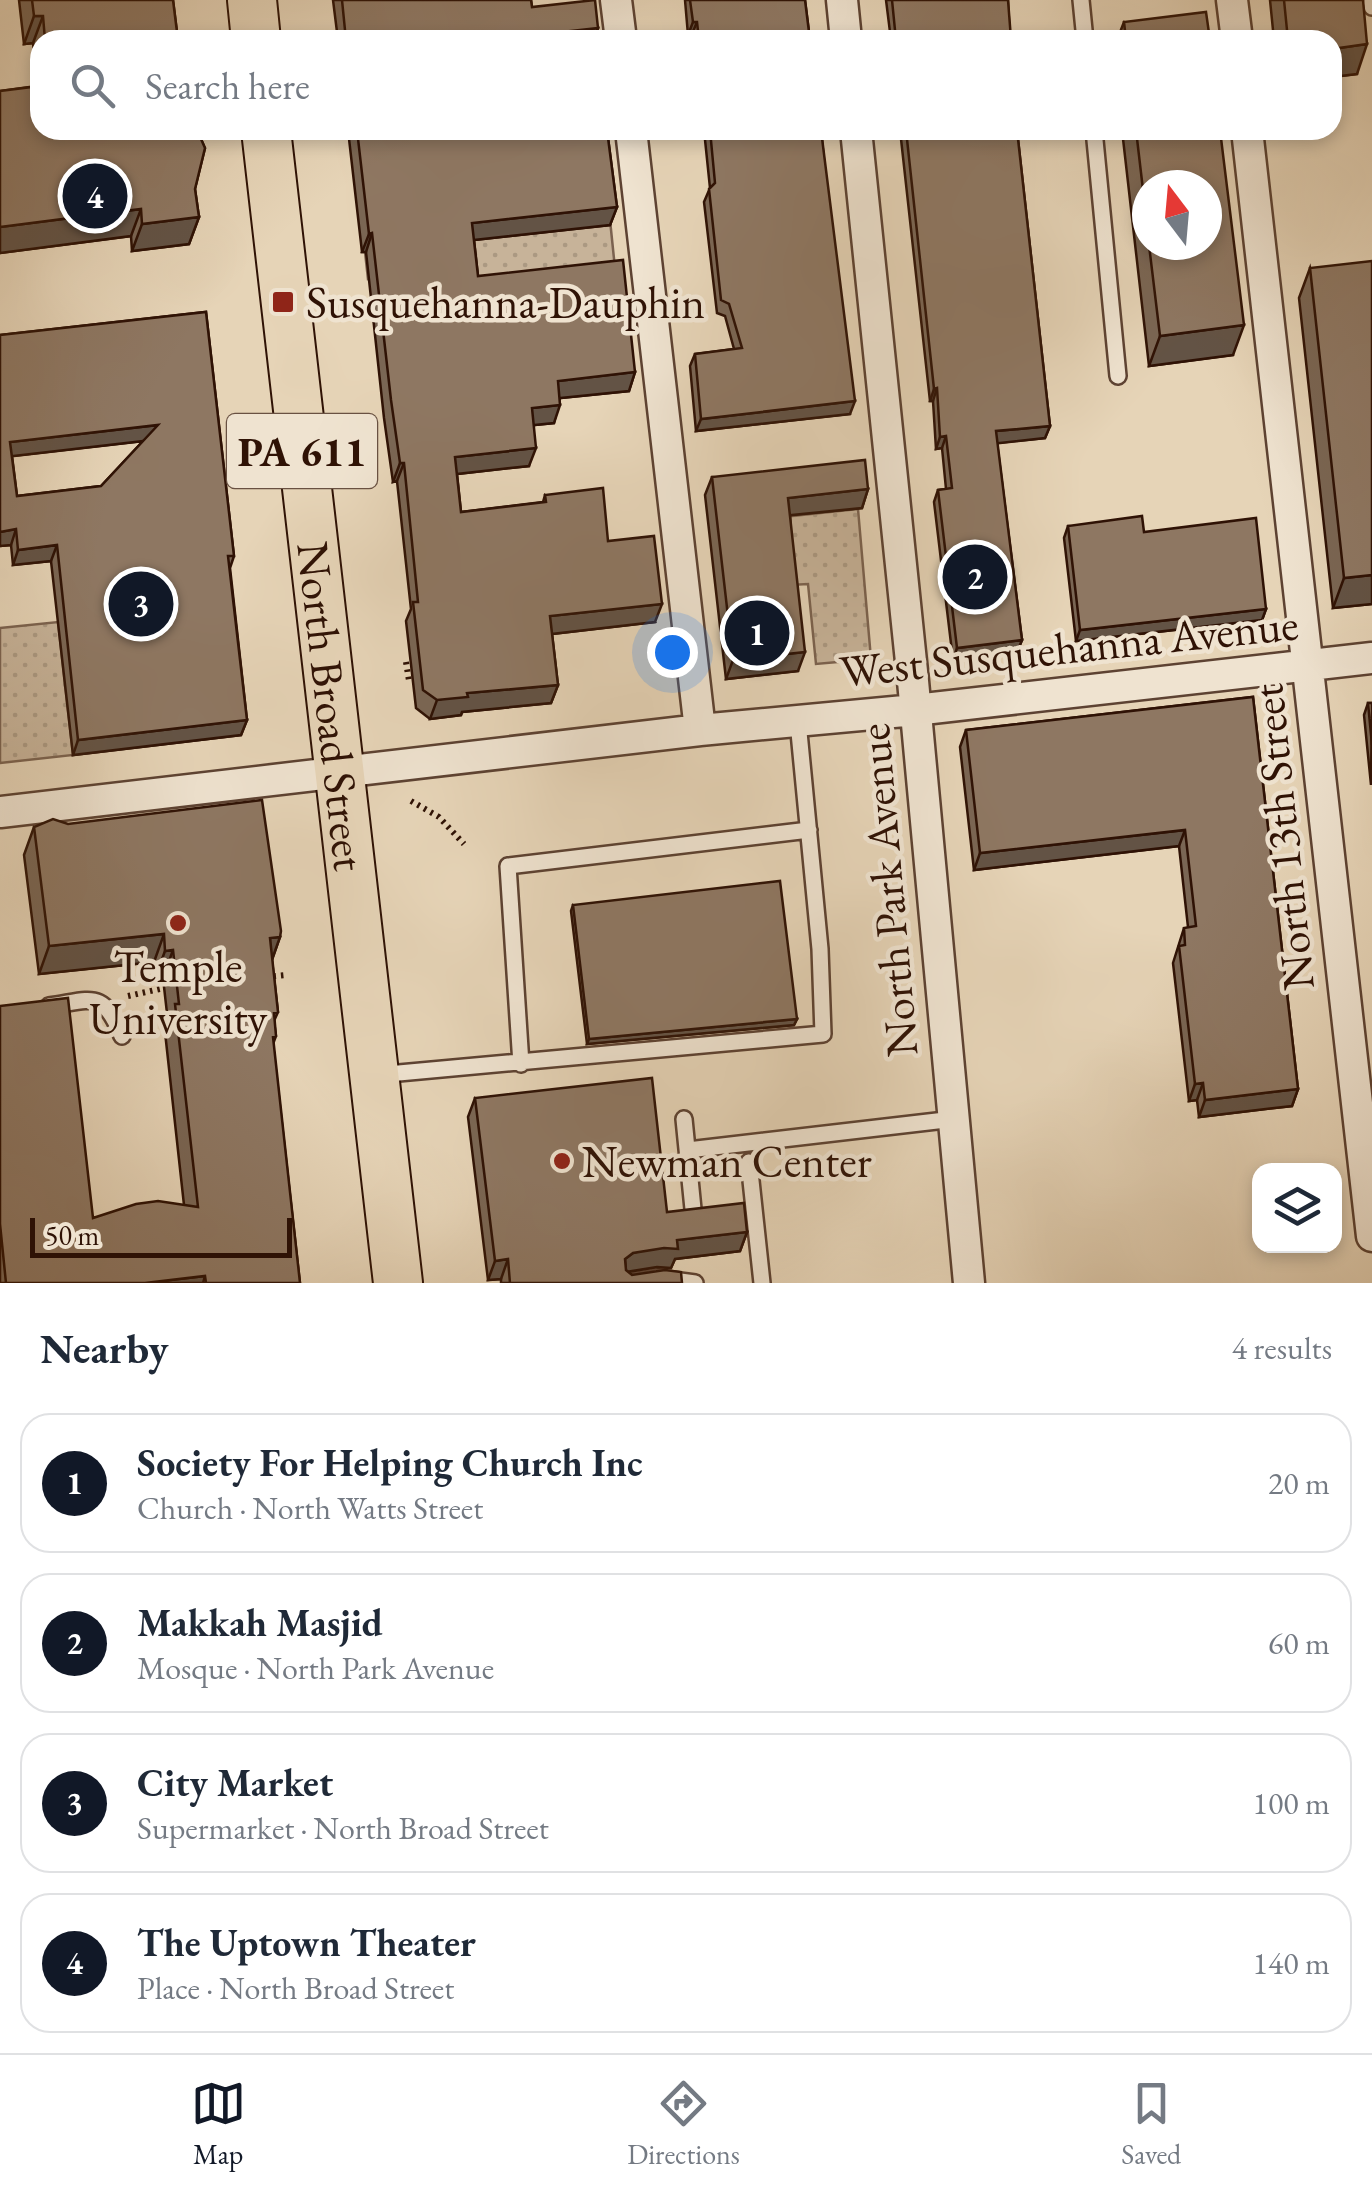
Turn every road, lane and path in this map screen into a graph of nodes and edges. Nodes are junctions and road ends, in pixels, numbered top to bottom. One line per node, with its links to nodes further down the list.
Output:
1 (252, 0): 8 (main road)
2 (616, 0): 9 (street)
3 (842, 0): 10 (street)
4 (1081, 0): 11 (lane)
5 (1232, 0): 12 (street)
6 (1371, 0): 7 (lane)
7 (1372, 8)
8 (255, 30)
9 (620, 30)
10 (845, 30)
11 (1084, 30)
12 (1235, 30)
13 (267, 140): 26 (main road, North Broad Street / PA 611)
14 (632, 140): 25 (street)
15 (857, 140): 23 (street, North Park Avenue)
16 (1095, 140): 18 (lane)
17 (1248, 140): 21 (street, North 13th Street)
18 (1118, 376)
19 (1372, 658): 21 (street, West Susquehanna Avenue)
20 (406, 662): 22 (path)
21 (1308, 666): 23 (street, West Susquehanna Avenue); 44 (street, North 13th Street)
22 (409, 681)
23 (914, 710): 24 (street, West Susquehanna Avenue); 40 (street, North Park Avenue)
24 (798, 722): 25 (street, West Susquehanna Avenue); 29 (lane)
25 (700, 730): 26 (street, West Susquehanna Avenue)
26 (338, 772): 28 (street, West Susquehanna Avenue); 38 (main road, North Broad Street / PA 611)
27 (411, 801): 30 (path)
28 (0, 812)
29 (809, 830): 37 (lane); 37 (lane)
30 (464, 844)
31 (286, 975): 32 (path)
32 (254, 978)
33 (172, 986): 34 (path)
34 (103, 1004): 35 (lane); 36 (lane)
35 (38, 1007)
36 (122, 1036)
37 (521, 1064): 38 (lane)
38 (373, 1076): 45 (main road, North Broad Street / PA 611)
39 (684, 1119): 41 (lane)
40 (954, 1119): 41 (lane); 49 (street, North Park Avenue)
41 (688, 1150): 43 (lane)
42 (748, 1162): 48 (lane)
43 (693, 1209)
44 (1372, 1236)
45 (398, 1283)
46 (628, 1283): 47 (lane)
47 (695, 1283)
48 (762, 1283)
49 (969, 1283)

